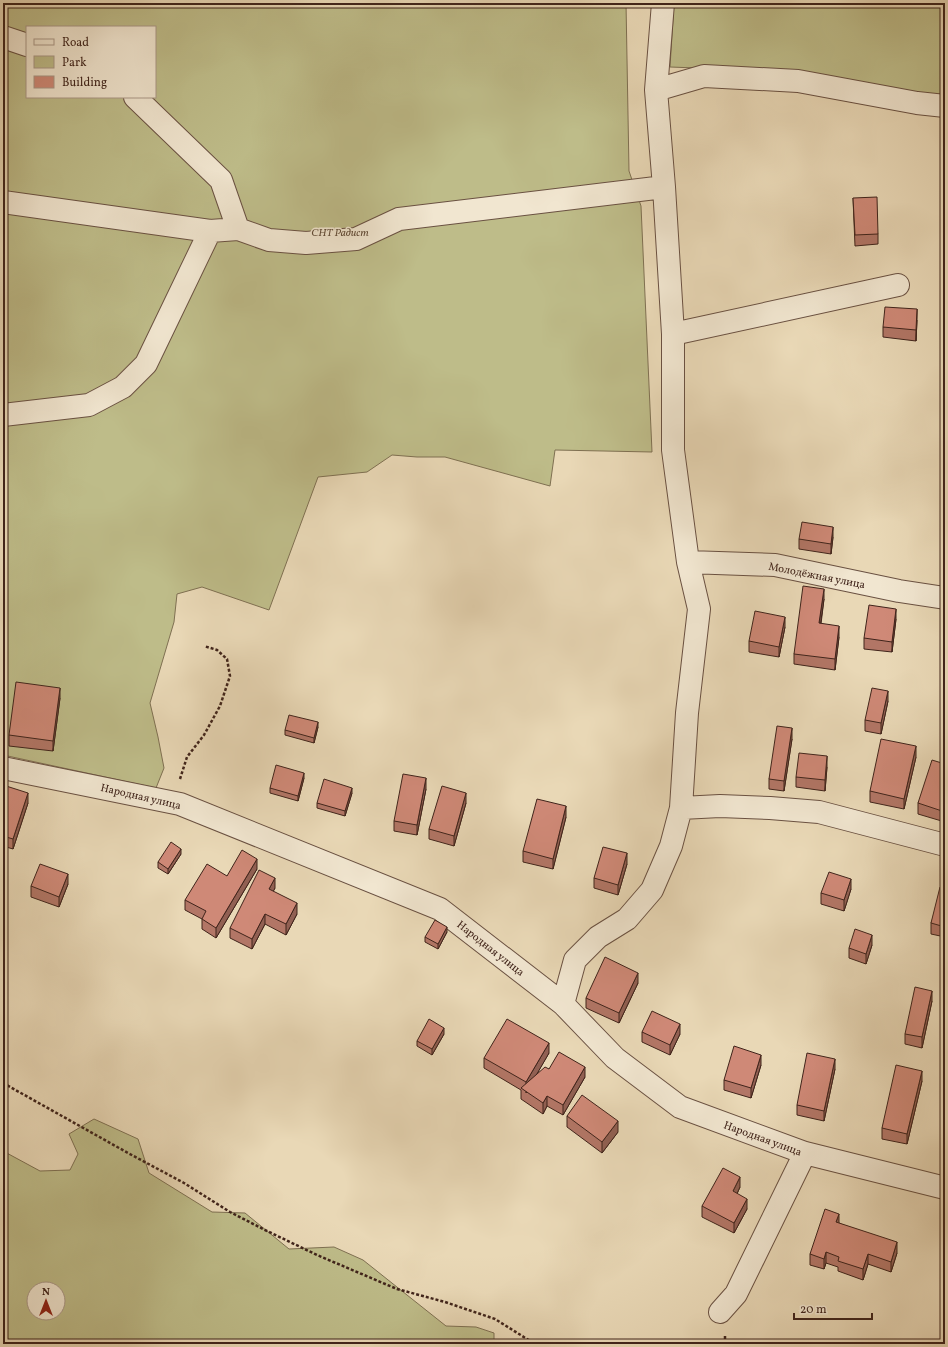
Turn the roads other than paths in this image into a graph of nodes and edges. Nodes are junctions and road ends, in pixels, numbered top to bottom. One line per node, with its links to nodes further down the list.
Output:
1 (663, 3): 4 (street)
2 (3, 37): 3 (street)
3 (26, 45)
4 (656, 90): 6 (street); 7 (street)
5 (136, 98): 9 (street)
6 (945, 106)
7 (664, 186): 9 (street); 12 (street)
8 (3, 202): 10 (street)
9 (238, 229): 10 (street)
10 (210, 231): 13 (street)
11 (898, 285): 12 (street)
12 (673, 334): 14 (street)
13 (3, 415)
14 (688, 562): 15 (street, Молодёжная улица); 17 (street)
15 (945, 598)
16 (3, 768): 19 (street, Народная улица)
17 (681, 808): 18 (street); 19 (street)
18 (945, 845)
19 (563, 1004): 20 (street, Народная улица)
20 (805, 1153): 21 (street, Народная улица); 22 (street)
21 (945, 1188)
22 (720, 1312)

